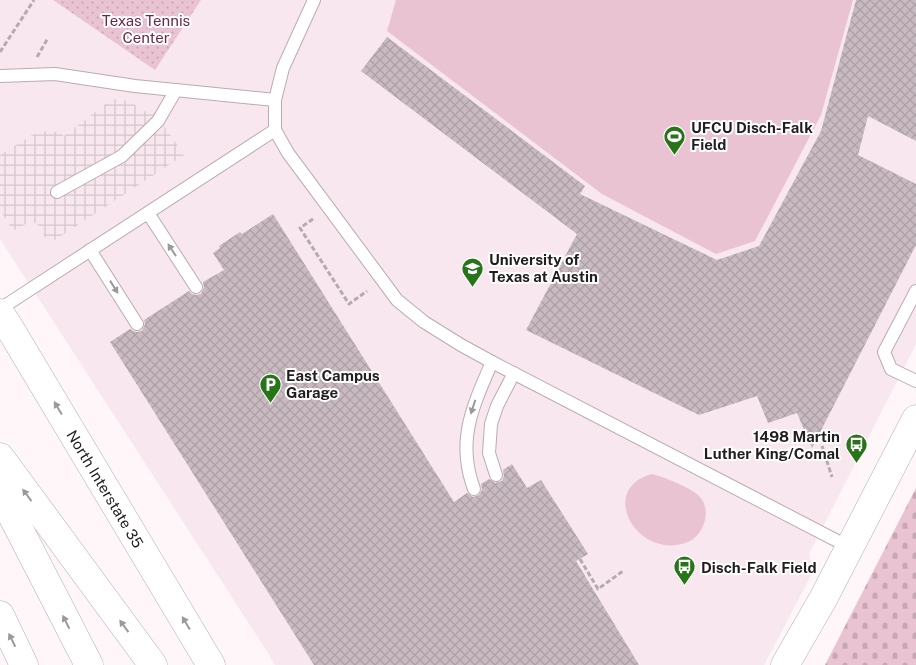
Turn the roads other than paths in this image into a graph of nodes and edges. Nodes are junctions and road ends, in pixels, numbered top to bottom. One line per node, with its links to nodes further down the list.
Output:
1 (314, 0): 4 (lane)
2 (0, 76): 3 (lane)
3 (176, 90): 4 (lane); 6 (lane)
4 (275, 100): 5 (lane)
5 (275, 130): 7 (lane); 14 (lane)
6 (57, 192)
7 (148, 213): 8 (lane); 9 (lane, one-way to 7)
8 (90, 250): 11 (lane); 13 (lane, one-way to 13)
9 (196, 287)
10 (916, 291): 16 (lane)
11 (0, 308)
12 (0, 313): 27 (main road, North Interstate 35, one-way to 12)
13 (137, 324)
14 (492, 362): 15 (lane); 20 (lane, one-way to 20)
15 (514, 373): 19 (lane); 22 (lane)
16 (916, 381)
17 (916, 419): 22 (main road)
18 (0, 458): 26 (main road, one-way to 18)
19 (496, 475)
20 (474, 489)
21 (0, 492): 25 (main road, one-way to 21)
22 (849, 547): 28 (main road)
23 (0, 615): 24 (main road, one-way to 23)
24 (24, 665)
25 (89, 665)
26 (153, 665)
27 (211, 665)
28 (785, 665)

